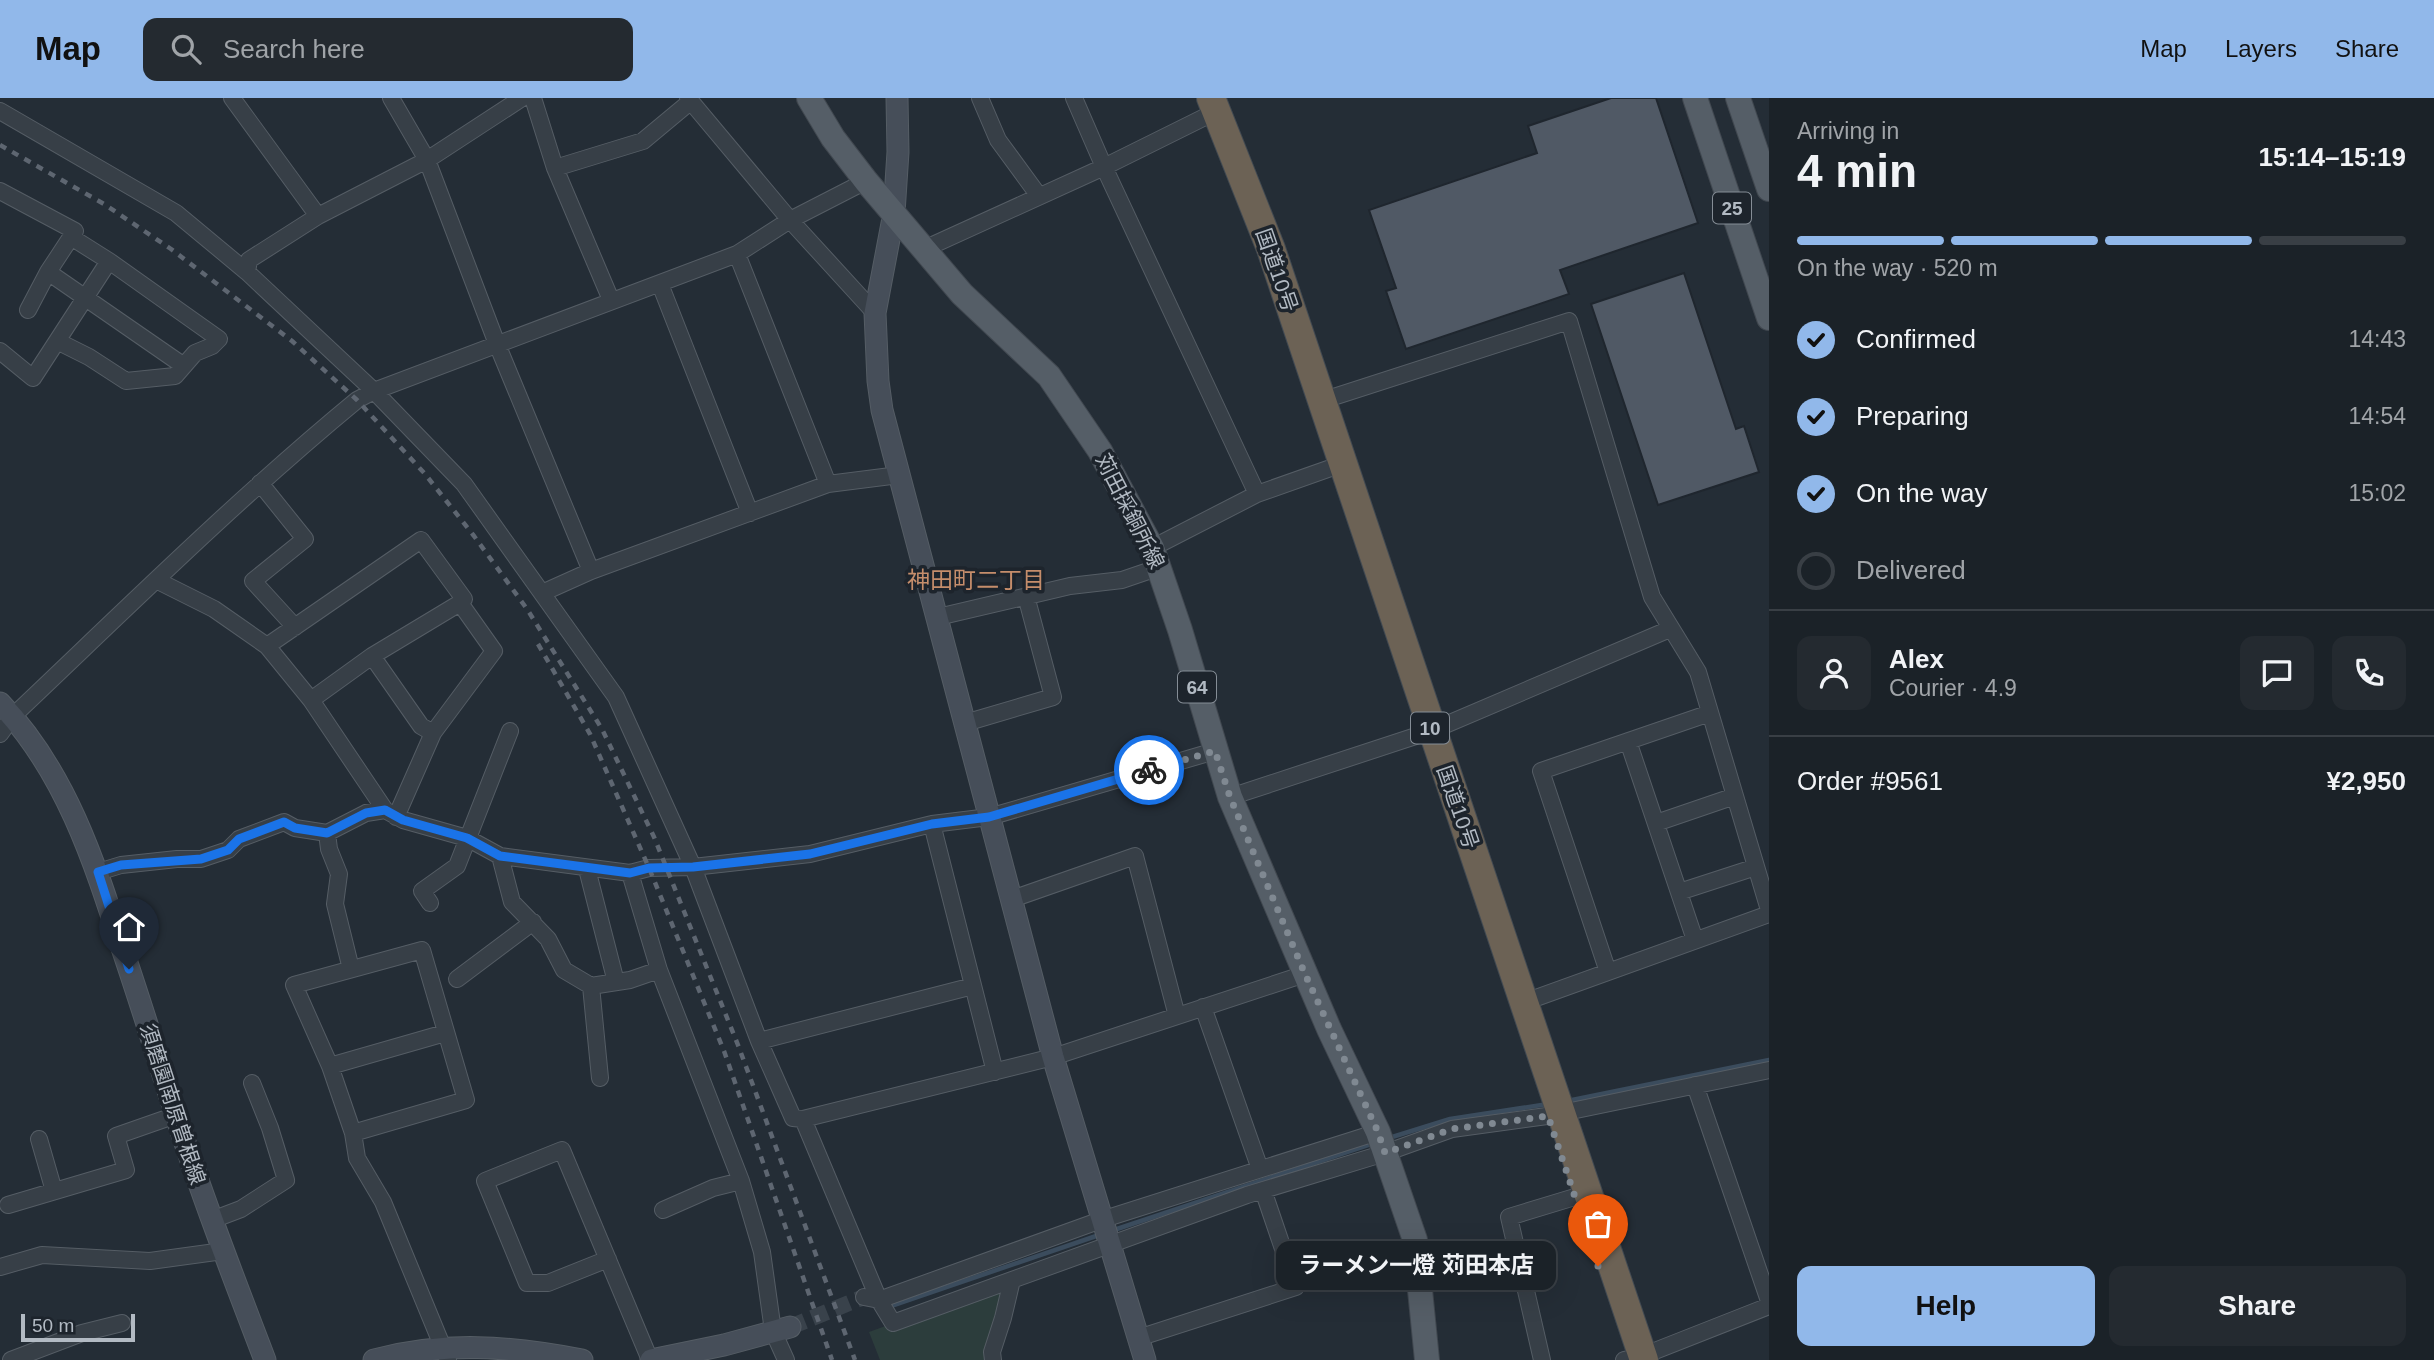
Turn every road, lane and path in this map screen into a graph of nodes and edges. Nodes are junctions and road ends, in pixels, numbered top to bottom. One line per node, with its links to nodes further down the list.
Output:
1 (232, 98): 22 (street)
2 (391, 98): 14 (street)
3 (522, 98): 14 (street)
4 (533, 98): 16 (street)
5 (808, 98): 17 (main road, 苅田採銅所線 / 64)
6 (897, 98): 21 (street)
7 (980, 98): 20 (street)
8 (1074, 98): 15 (street)
9 (1695, 98): 35 (main road, 25)
10 (1738, 98): 18 (main road, 25)
11 (690, 100): 16 (street); 23 (street)
12 (1208, 106): 15 (street); 41 (highway, 国道10号 / 10); 42 (highway, 国道10号 / 10)
13 (0, 111): 29 (street)
14 (426, 160): 22 (street); 37 (street)
15 (1104, 167): 20 (street); 46 (street)
16 (555, 168): 32 (street)
17 (866, 181): 21 (main road, 苅田採銅所線 / 64); 23 (street)
18 (1769, 189)
19 (0, 191): 24 (street)
20 (1039, 195): 25 (street)
21 (894, 213): 25 (main road, 苅田採銅所線 / 64); 34 (street)
22 (318, 216): 29 (street)
23 (790, 220): 26 (street); 34 (street)
24 (71, 237): 27 (street); 28 (street)
25 (924, 248): 48 (main road, 苅田採銅所線 / 64)
26 (737, 254): 30 (street); 45 (street)
27 (109, 261): 31 (street); 39 (street)
28 (48, 272): 31 (street); 33 (street)
29 (247, 272): 40 (street)
30 (660, 285): 32 (street); 47 (street)
31 (85, 298): 36 (street); 39 (street)
32 (611, 300): 37 (street)
33 (28, 310)
34 (876, 313): 43 (street)
35 (1769, 317)
36 (57, 341): 38 (street); 39 (street)
37 (498, 344): 40 (street); 49 (street)
38 (0, 351)
39 (184, 366)
40 (374, 391): 44 (street); 51 (street)
41 (1321, 401): 42 (highway, 国道10号 / 10); 56 (street)
42 (1336, 466): 46 (street); 66 (highway, 国道10号 / 10)
43 (899, 475): 45 (street); 54 (street)
44 (260, 483): 50 (street); 55 (street)
45 (828, 484): 47 (street)
46 (1257, 494): 48 (street)
47 (750, 513): 49 (street)
48 (1156, 557): 52 (street); 68 (main road, 苅田採銅所線 / 64)
49 (591, 570): 51 (street)
50 (156, 580): 57 (street); 60 (street)
51 (542, 593): 78 (street)
52 (1026, 596): 54 (street); 62 (street)
53 (460, 603): 55 (street); 58 (street); 64 (street)
54 (938, 617): 62 (street)
55 (295, 627): 57 (street)
56 (1670, 629): 61 (street); 66 (street)
57 (267, 646): 59 (street)
58 (372, 656): 59 (street); 64 (street)
59 (311, 700): 71 (street)
60 (6, 709): 65 (street); 81 (street, 須磨園南原曽根線)
61 (1710, 713): 67 (street); 69 (street)
62 (965, 723): 72 (street)
63 (510, 731): 76 (street)
64 (433, 733): 71 (street)
65 (0, 734)
66 (1425, 734): 70 (street); 97 (highway, 国道10号 / 10); 109 (highway, 国道10号 / 10)
67 (1628, 741): 73 (street); 91 (street)
68 (1215, 751): 70 (main road, 苅田採銅所線 / 64); 72 (street)
69 (1735, 796): 73 (street); 79 (street)
70 (1230, 797): 92 (main road, 苅田採銅所線 / 64)
71 (390, 813): 75 (street); 76 (street)
72 (989, 817): 74 (street); 84 (street)
73 (1656, 823): 83 (street)
74 (932, 824): 78 (street); 96 (street)
75 (327, 833): 81 (street); 89 (street)
76 (467, 838): 77 (street); 85 (street)
77 (500, 856): 80 (street); 87 (street)
78 (693, 867): 82 (street); 101 (street)
79 (1756, 867): 83 (street); 86 (street)
80 (587, 869): 82 (street); 94 (street)
81 (98, 872): 110 (street, 須磨園南原曽根線)
82 (630, 873): 90 (street)
83 (1679, 892): 88 (street)
84 (1012, 899): 99 (street); 102 (street)
85 (430, 903)
86 (1769, 912): 88 (street)
87 (533, 922): 93 (street); 95 (street)
88 (1695, 940): 91 (street)
89 (351, 969): 100 (street); 103 (street)
90 (659, 970): 94 (street); 116 (street)
91 (1608, 972): 97 (street)
92 (1305, 974): 98 (street); 114 (main road, 苅田採銅所線 / 64)
93 (457, 979)
94 (616, 982): 95 (street)
95 (591, 986): 106 (street)
96 (973, 986): 101 (street); 105 (street)
97 (1522, 1003): 109 (highway, 国道10号 / 10)
98 (1203, 1007): 99 (street); 115 (street)
99 (1177, 1016): 102 (street)
100 (445, 1033): 103 (street); 112 (street)
101 (760, 1041): 111 (street)
102 (1053, 1058): 105 (street); 123 (street)
103 (330, 1066): 112 (street)
104 (1769, 1070): 108 (street)
105 (995, 1072): 111 (street)
106 (600, 1078)
107 (252, 1083): 122 (street)
108 (1695, 1085): 109 (street); 130 (street)
109 (1555, 1114): 114 (street); 119 (highway, 国道10号 / 10)
110 (176, 1115): 118 (street); 122 (street, 須磨園南原曽根線)
111 (803, 1119): 129 (street)
112 (353, 1132): 134 (street)
113 (38, 1139): 118 (street)
114 (1382, 1142): 115 (street); 117 (street); 144 (main road, 苅田採銅所線 / 64)
115 (1260, 1169): 123 (street)
116 (741, 1181): 121 (street); 132 (street)
117 (1263, 1190): 124 (street); 133 (street)
118 (54, 1191): 120 (street)
119 (1581, 1195): 135 (highway, 国道10号 / 10); 145 (street)
120 (9, 1205)
121 (663, 1210)
122 (212, 1220): 125 (street, 須磨園南原曽根線)
123 (1101, 1220): 124 (street); 129 (street)
124 (1109, 1246): 128 (street); 133 (street)
125 (223, 1251): 127 (street); 137 (street, 須磨園南原曽根線)
126 (608, 1259): 126 (street); 140 (street)
127 (0, 1267)
128 (1012, 1280): 129 (street); 142 (street)
129 (871, 1298)
130 (1769, 1303): 135 (street)
131 (122, 1324): 136 (street)
132 (781, 1329): 140 (street); 141 (street)
133 (1138, 1338): 143 (street)
134 (446, 1353): 138 (street); 139 (street)
135 (1633, 1359)
136 (10, 1360)
137 (265, 1360)
138 (374, 1360)
139 (582, 1360)
140 (650, 1360)
141 (786, 1360)
142 (993, 1360)
143 (1144, 1360)
144 (1427, 1360)
145 (1542, 1360)

